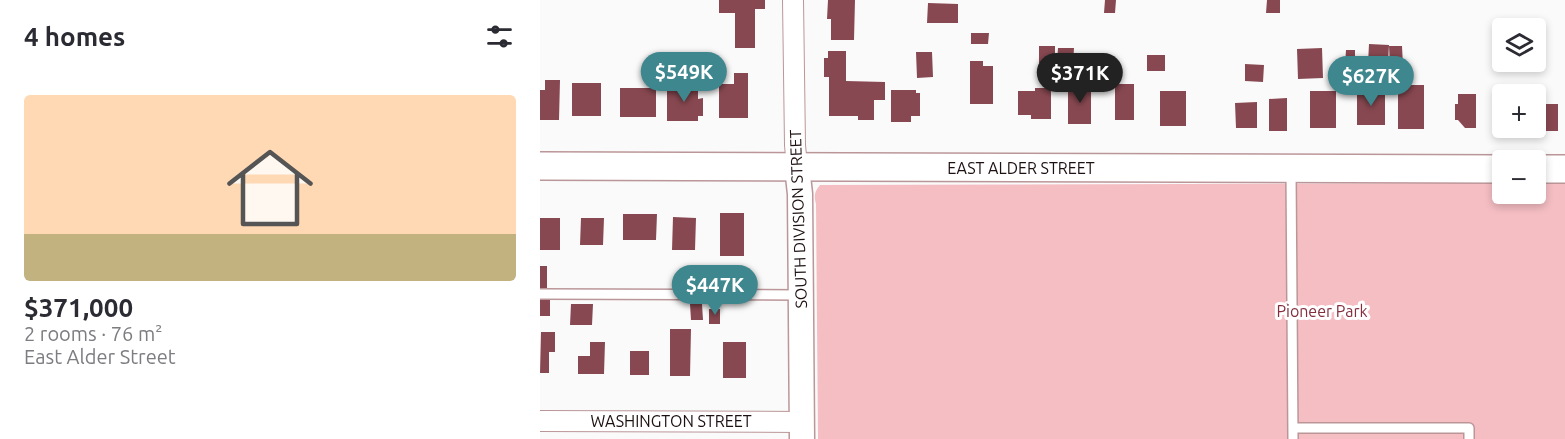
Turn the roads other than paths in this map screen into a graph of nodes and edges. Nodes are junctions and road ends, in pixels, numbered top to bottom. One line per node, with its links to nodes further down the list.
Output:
1 (793, 0): 3 (street, SOUTH DIVISION STREET)
2 (540, 166): 3 (main road, EAST ALDER STREET)
3 (798, 167): 4 (main road, EAST ALDER STREET); 9 (street, SOUTH DIVISION STREET)
4 (1291, 169): 5 (main road, EAST ALDER STREET); 11 (lane)
5 (1492, 169)
6 (1546, 169): 7 (main road)
7 (1565, 169)
8 (540, 294): 9 (lane)
9 (801, 295): 12 (street, SOUTH DIVISION STREET)
10 (540, 421): 12 (street, WASHINGTON STREET)
11 (1293, 428): 13 (lane); 14 (lane)
12 (802, 430)
13 (1293, 439)
14 (1469, 439)

